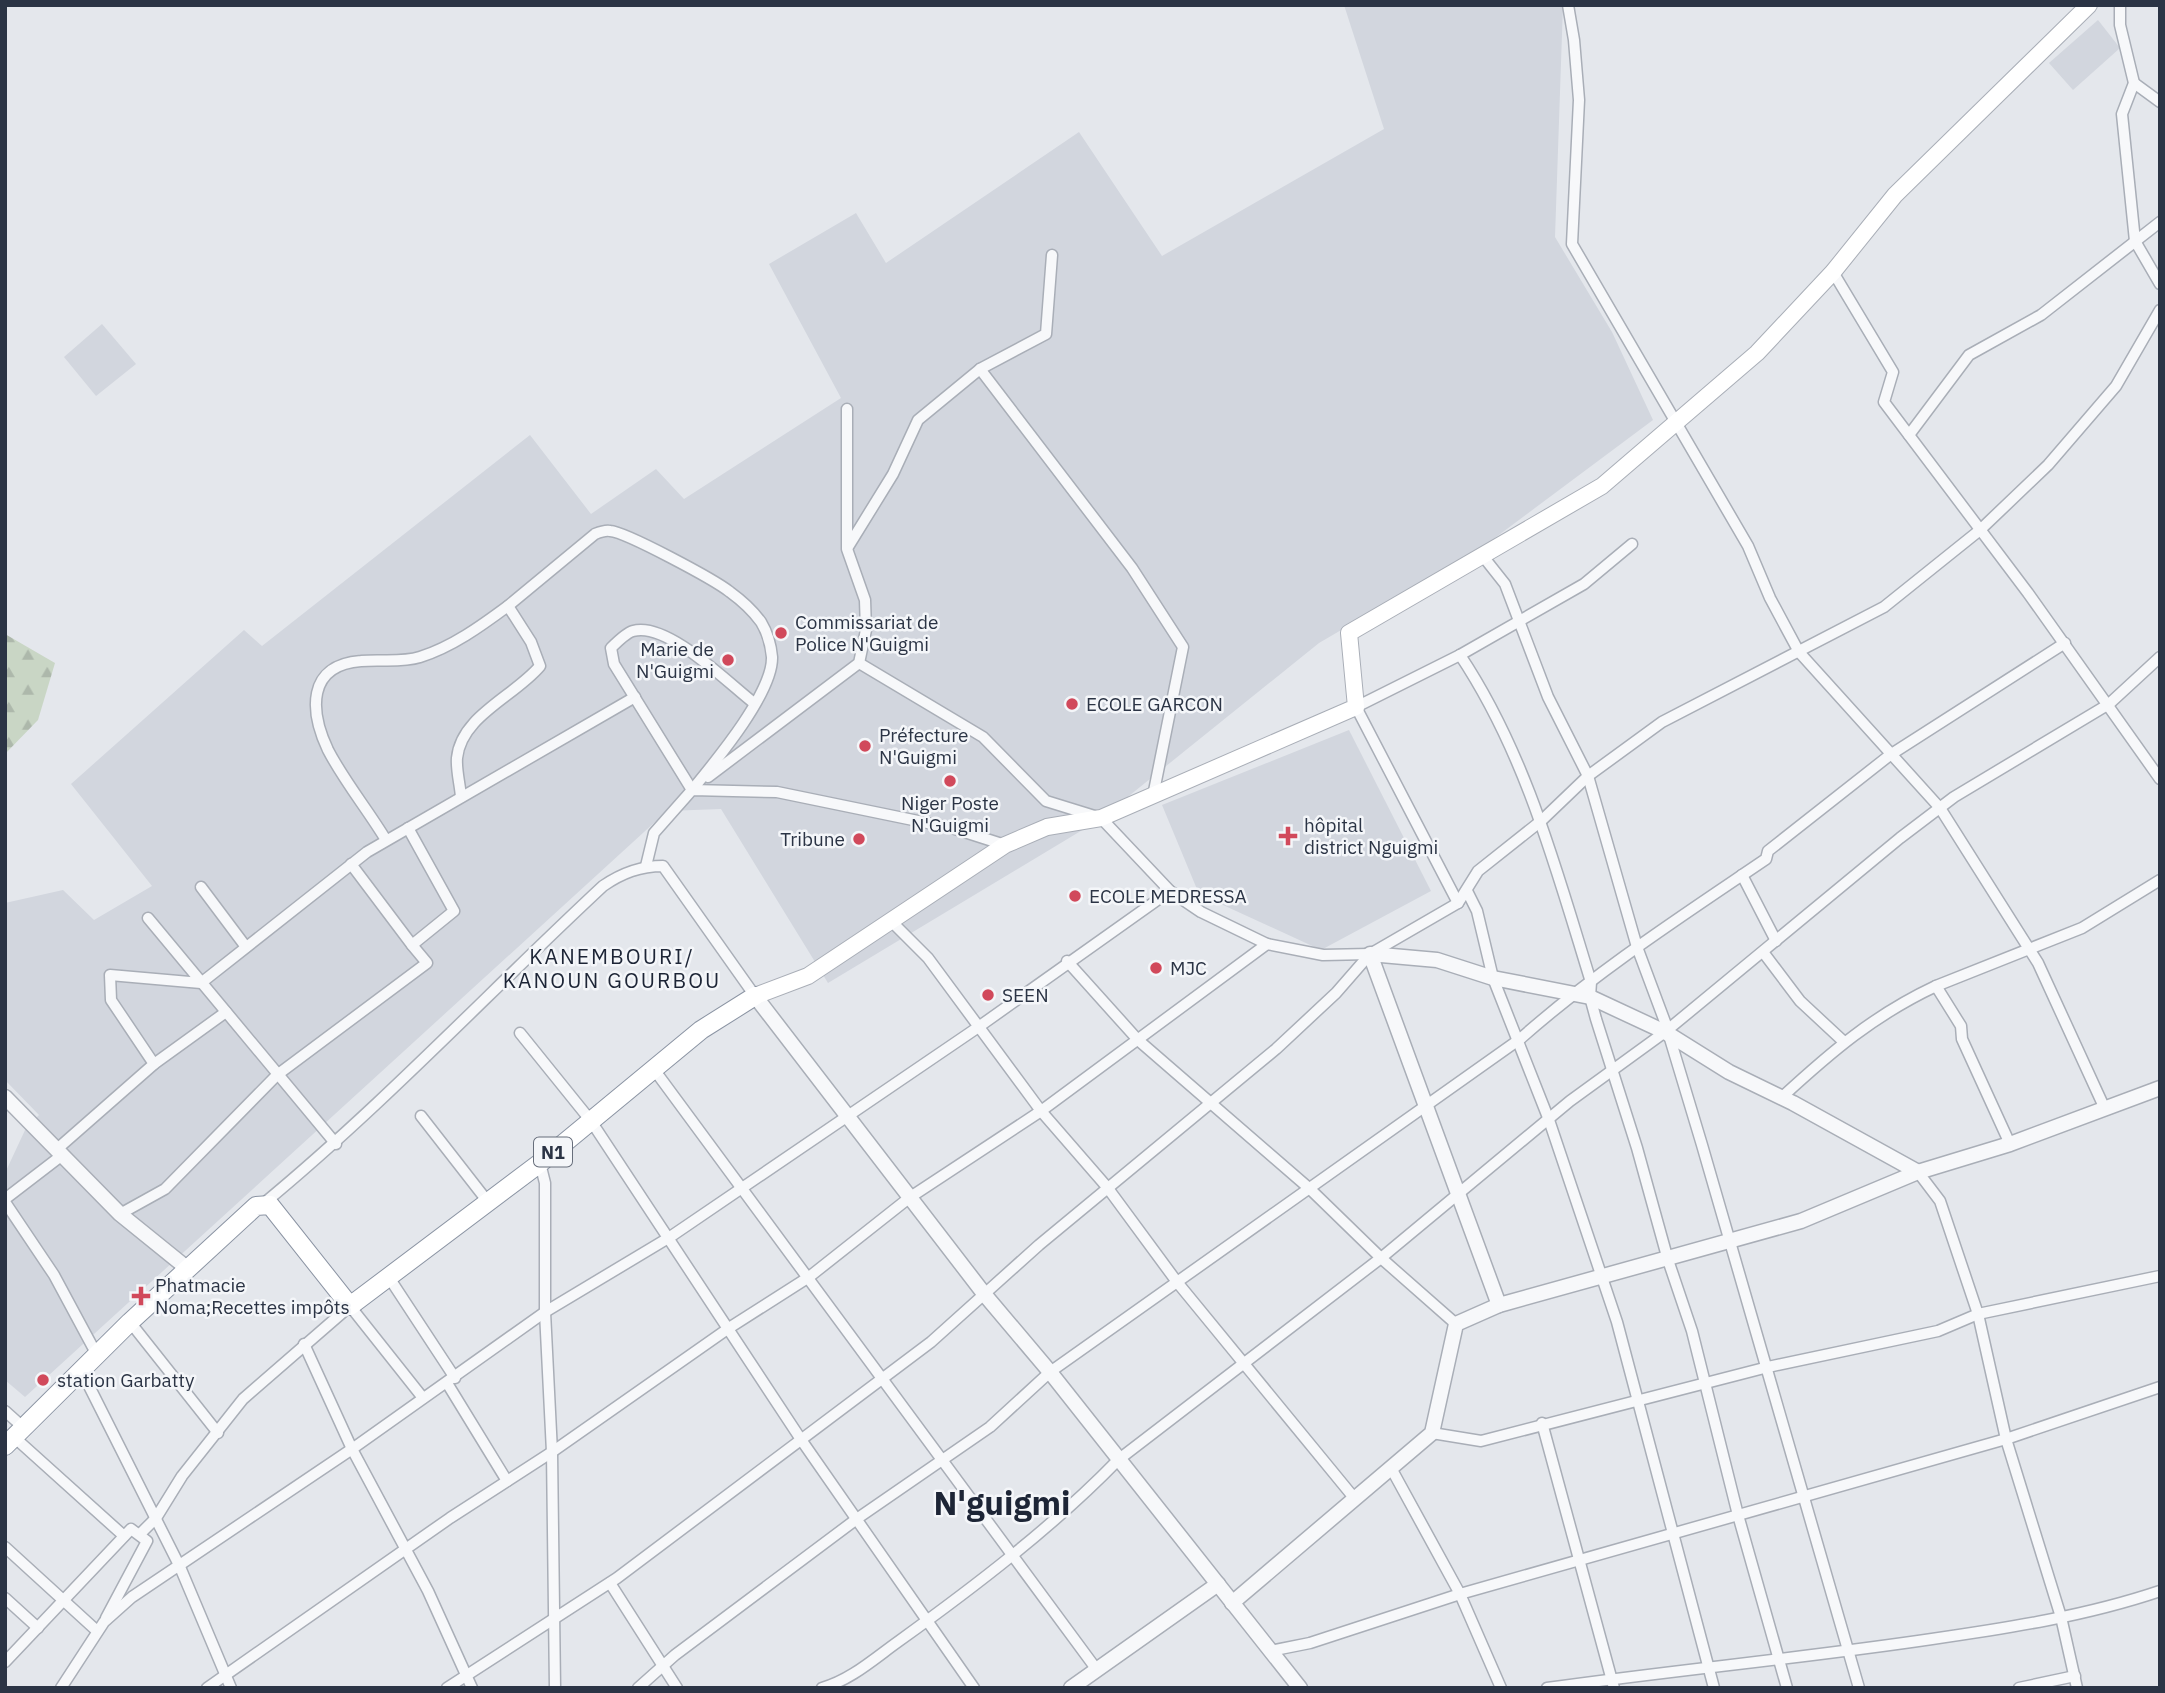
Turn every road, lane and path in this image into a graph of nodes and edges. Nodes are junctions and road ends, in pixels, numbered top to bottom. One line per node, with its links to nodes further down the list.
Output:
1 (1568, 5): 14 (street)
2 (2089, 5): 9 (main road)
3 (2120, 5): 4 (street)
4 (2134, 83): 5 (street); 7 (street)
5 (2160, 102)
6 (2160, 222): 7 (street)
7 (2135, 241): 10 (street); 15 (street)
8 (1052, 255): 12 (street)
9 (1833, 272): 14 (main road); 15 (street)
10 (2160, 284)
11 (2160, 310): 16 (street)
12 (980, 369): 18 (street); 35 (street)
13 (847, 409): 18 (street)
14 (1675, 422): 19 (main road); 23 (street)
15 (1909, 435): 16 (street)
16 (1980, 530): 22 (street); 23 (street)
17 (1632, 544): 21 (street)
18 (846, 549): 26 (street)
19 (1482, 555): 21 (street); 30 (main road)
20 (508, 606): 28 (street); 36 (street); 41 (street)
21 (1519, 620): 24 (street); 32 (street)
22 (2065, 643): 29 (street); 31 (street)
23 (1799, 652): 31 (street); 32 (street)
24 (1460, 655): 30 (street); 39 (street)
25 (2160, 657): 29 (street)
26 (859, 663): 34 (street); 38 (street)
27 (635, 697): 28 (street); 34 (street); 36 (street)
28 (754, 703): 34 (street)
29 (2109, 704): 33 (street); 37 (street)
30 (1356, 707): 35 (main road, N1); 50 (street)
31 (1890, 755): 37 (street); 45 (street)
32 (1588, 775): 39 (street); 57 (street)
33 (2160, 779)
34 (692, 790): 42 (street); 44 (street)
35 (1153, 796): 38 (main road, N1)
36 (461, 797): 40 (street)
37 (1940, 808): 53 (street); 58 (street)
38 (1101, 818): 42 (main road, N1); 48 (street)
39 (1541, 821): 49 (street); 63 (street)
40 (408, 828): 41 (street); 55 (street)
41 (386, 840): 43 (street)
42 (1005, 845): 52 (main road, N1)
43 (351, 864): 55 (street); 56 (street)
44 (646, 866): 67 (street); 91 (street)
45 (1742, 875): 53 (street); 57 (street)
46 (2160, 880): 58 (street)
47 (201, 887): 56 (street)
48 (1170, 891): 54 (street); 61 (street)
49 (1467, 891): 50 (street); 62 (street)
50 (1458, 903): 60 (street)
51 (148, 918): 64 (street)
52 (892, 922): 67 (main road, N1); 70 (street)
53 (1776, 941): 59 (street)
54 (1267, 944): 60 (street); 74 (street)
55 (412, 945): 79 (street)
56 (246, 947): 64 (street)
57 (1637, 947): 63 (street); 71 (street)
58 (2030, 950): 65 (street); 85 (street)
59 (1763, 952): 71 (street); 75 (street)
60 (1370, 954): 62 (street); 83 (street); 84 (street)
61 (1067, 961): 70 (street); 74 (street)
62 (1493, 978): 66 (street); 73 (street)
63 (1591, 982): 66 (street); 68 (street)
64 (201, 983): 69 (street); 76 (street)
65 (1936, 986): 75 (street); 92 (street)
66 (1570, 995): 68 (street); 73 (street)
67 (755, 996): 77 (highway, N1); 88 (street)
68 (1590, 997): 71 (street); 78 (street)
69 (226, 1012): 76 (street); 79 (street)
70 (977, 1028): 86 (street); 88 (street)
71 (1665, 1032): 78 (street); 82 (street); 106 (street)
72 (520, 1033): 90 (street)
73 (1520, 1039): 84 (street); 89 (street)
74 (1138, 1040): 83 (street); 86 (street)
75 (1843, 1041): 82 (street)
76 (154, 1064): 93 (street)
77 (653, 1068): 90 (highway, N1); 96 (street)
78 (1612, 1070): 89 (street); 108 (street)
79 (277, 1075): 91 (street); 104 (street)
80 (2160, 1088): 85 (street)
81 (5, 1097): 93 (street)
82 (1781, 1098): 95 (street)
83 (1208, 1104): 97 (street); 98 (street)
84 (1425, 1105): 98 (street); 99 (street)
85 (2105, 1109): 92 (street)
86 (1041, 1111): 97 (street); 100 (street)
87 (421, 1116): 102 (street)
88 (845, 1116): 96 (street); 100 (street)
89 (1549, 1120): 99 (street); 113 (street)
90 (591, 1121): 94 (highway, N1); 105 (street)
91 (336, 1144): 103 (street)
92 (2010, 1144): 95 (street)
93 (58, 1153): 101 (street); 104 (street)
94 (540, 1163): 102 (highway, N1); 118 (street)
95 (1918, 1172): 106 (street); 119 (street)
96 (743, 1187): 105 (street); 112 (street)
97 (1107, 1187): 114 (street); 115 (street)
98 (1310, 1189): 107 (street); 114 (street)
99 (1459, 1194): 107 (street); 116 (street)
100 (909, 1198): 112 (street); 115 (street)
101 (5, 1201): 124 (street)
102 (488, 1202): 110 (highway, N1)
103 (263, 1204): 109 (highway); 117 (highway)
104 (120, 1214): 109 (street)
105 (670, 1237): 118 (street); 122 (street)
106 (1729, 1243): 108 (street); 126 (street)
107 (1381, 1258): 121 (street); 125 (street)
108 (1668, 1260): 113 (street); 131 (street)
109 (188, 1269): 120 (highway)
110 (388, 1276): 117 (highway, N1); 130 (street)
111 (2160, 1276): 119 (street)
112 (809, 1277): 122 (street); 129 (street)
113 (1601, 1278): 116 (street); 134 (street)
114 (1177, 1282): 125 (street); 128 (street)
115 (985, 1295): 128 (street); 129 (street)
116 (1499, 1305): 121 (street)
117 (350, 1306): 123 (street); 133 (street)
118 (545, 1312): 130 (street); 143 (street)
119 (1978, 1314): 126 (street); 140 (street)
120 (130, 1322): 124 (highway); 137 (street)
121 (1456, 1324): 138 (street)
122 (729, 1328): 141 (street); 143 (street)
123 (304, 1345): 137 (street); 142 (street)
124 (97, 1356): 127 (highway)
125 (1244, 1366): 145 (street); 149 (street)
126 (1768, 1367): 131 (street); 148 (street)
127 (82, 1372): 139 (highway); 151 (street)
128 (1050, 1372): 144 (street); 145 (street)
129 (883, 1378): 141 (street); 144 (street)
130 (451, 1380): 133 (street); 147 (street)
131 (1706, 1382): 134 (street); 150 (street)
132 (2160, 1387): 140 (street)
133 (423, 1398): 142 (street)
134 (1637, 1399): 136 (street); 153 (street)
135 (5, 1411): 139 (street)
136 (1542, 1423): 138 (street); 159 (street)
137 (218, 1433): 151 (street)
138 (1432, 1433): 146 (street)
139 (14, 1437): 155 (street)
140 (2006, 1439): 148 (street); 168 (street)
141 (802, 1441): 152 (street); 161 (street)
142 (352, 1449): 157 (street); 160 (street)
143 (552, 1452): 147 (street); 169 (street)
144 (942, 1459): 152 (street); 158 (street)
145 (1118, 1460): 158 (street); 162 (street)
146 (1391, 1468): 149 (street); 164 (street)
147 (508, 1481): 157 (street)
148 (1805, 1497): 150 (street); 174 (street)
149 (1355, 1499): 167 (street)
150 (1738, 1515): 153 (street); 175 (street)
151 (156, 1518): 154 (street); 160 (street)
152 (858, 1518): 170 (street); 177 (street)
153 (1673, 1532): 159 (street); 178 (street)
154 (140, 1534): 155 (street); 171 (street)
155 (124, 1535): 166 (street)
156 (5, 1547): 166 (street)
157 (407, 1551): 180 (street); 181 (street)
158 (1011, 1553): 170 (street); 179 (street)
159 (1581, 1558): 164 (street); 183 (street)
160 (180, 1567): 171 (street); 180 (street)
161 (610, 1583): 169 (street); 177 (street)
162 (1218, 1584): 167 (street); 179 (street)
163 (2160, 1591): 168 (street)
164 (1460, 1594): 173 (street); 196 (street)
165 (5, 1598): 172 (street)
166 (63, 1601): 171 (street); 172 (street)
167 (1232, 1603): 173 (street)
168 (2061, 1617): 174 (street); 182 (street)
169 (555, 1619): 181 (street); 190 (street)
170 (929, 1620): 184 (street); 193 (street)
171 (101, 1626): 185 (street)
172 (38, 1628): 176 (street)
173 (1270, 1651): 195 (street)
174 (1849, 1652): 175 (street); 200 (street)
175 (1780, 1661): 178 (street); 199 (street)
176 (5, 1662)
177 (662, 1667): 191 (street); 192 (street)
178 (1709, 1669): 183 (street); 198 (street)
179 (1097, 1670): 194 (street)
180 (226, 1675): 186 (street); 187 (street)
181 (467, 1675): 188 (street); 189 (street)
182 (2075, 1676): 201 (street); 202 (street)
183 (1613, 1683): 197 (street)
184 (829, 1687)
185 (61, 1688)
186 (207, 1688)
187 (231, 1688)
188 (447, 1688)
189 (472, 1688)
190 (555, 1688)
191 (638, 1688)
192 (677, 1688)
193 (974, 1688)
194 (1071, 1688)
195 (1300, 1688)
196 (1501, 1688)
197 (1547, 1688)
198 (1714, 1688)
199 (1787, 1688)
200 (1859, 1688)
201 (2019, 1688)
202 (2077, 1688)

